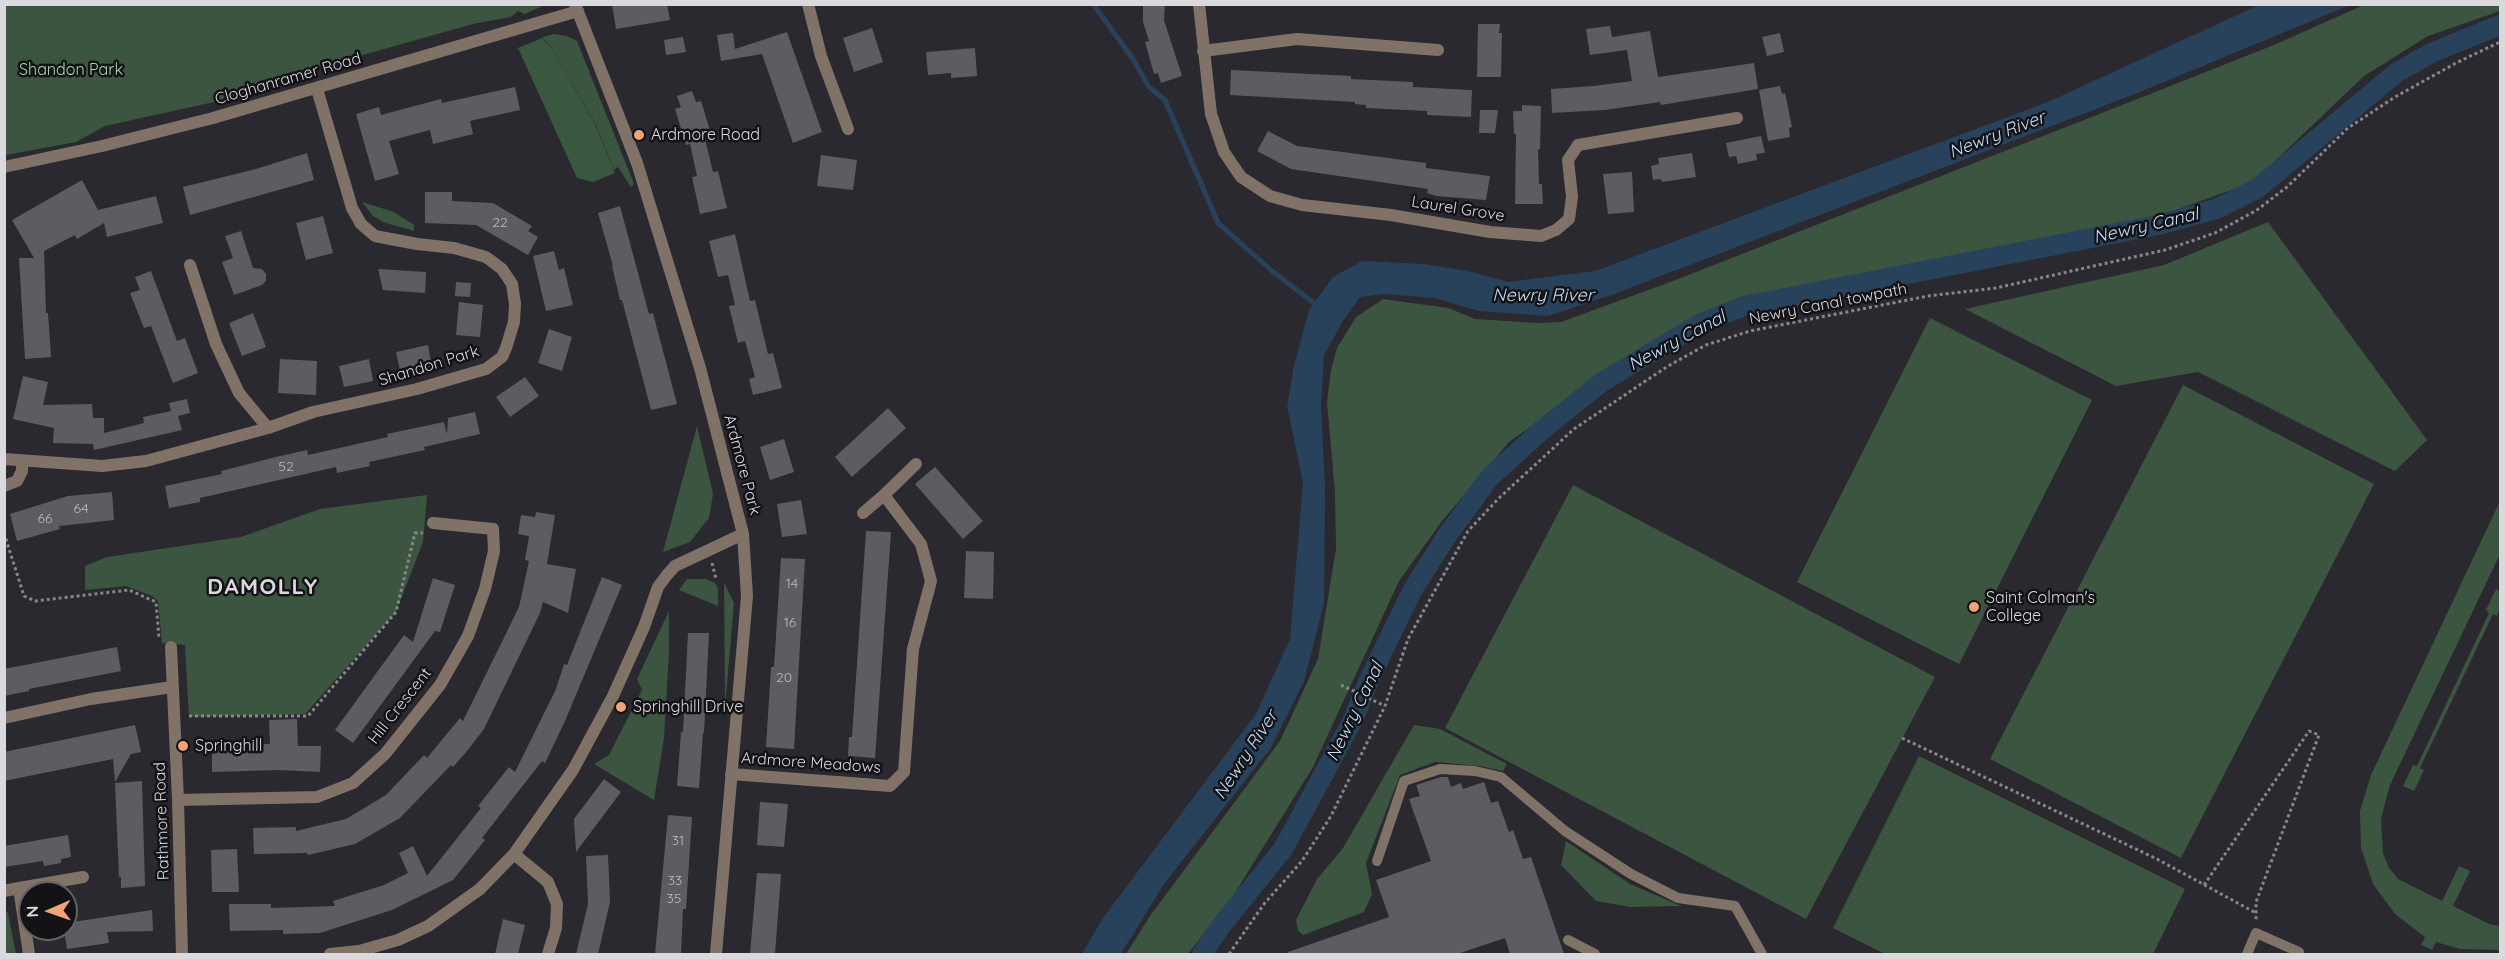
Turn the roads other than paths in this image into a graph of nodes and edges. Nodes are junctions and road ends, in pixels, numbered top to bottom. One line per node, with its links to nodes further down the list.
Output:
1 (808, 4): 8 (street)
2 (1199, 4): 5 (street, Laurel Grove)
3 (576, 8): 6 (street, Cloghanramer Road); 19 (street, Ardmore Park)
4 (1438, 50): 5 (street)
5 (1203, 51): 7 (street, Laurel Grove)
6 (317, 89): 9 (street, Cloghanramer Road); 11 (street, Shandon Park)
7 (1737, 118)
8 (848, 129)
9 (4, 167)
10 (190, 265): 11 (street)
11 (268, 428): 13 (street, Shandon Park)
12 (4, 459): 13 (street, Shandon Park)
13 (22, 461): 15 (street)
14 (916, 464): 16 (street)
15 (4, 486)
16 (884, 495): 17 (street); 23 (street, Ardmore Meadows)
17 (864, 513)
18 (433, 523): 24 (street, Hill Crescent)
19 (744, 534): 23 (street, Ardmore Park); 25 (street)
20 (171, 648): 21 (street, Rathmore Road)
21 (172, 687): 22 (street); 24 (street, Rathmore Road)
22 (4, 718)
23 (731, 774): 33 (street, Ardmore Park)
24 (178, 800): 30 (street, Rathmore Road)
25 (514, 854): 31 (street); 32 (street)
26 (1377, 861): 35 (lane)
27 (82, 877): 28 (street)
28 (59, 881)
29 (1569, 940): 34 (lane)
30 (182, 954)
31 (330, 954)
32 (548, 954)
33 (716, 954)
34 (1594, 954)
35 (1762, 954)
36 (2247, 954): 37 (lane)
37 (2298, 954)

